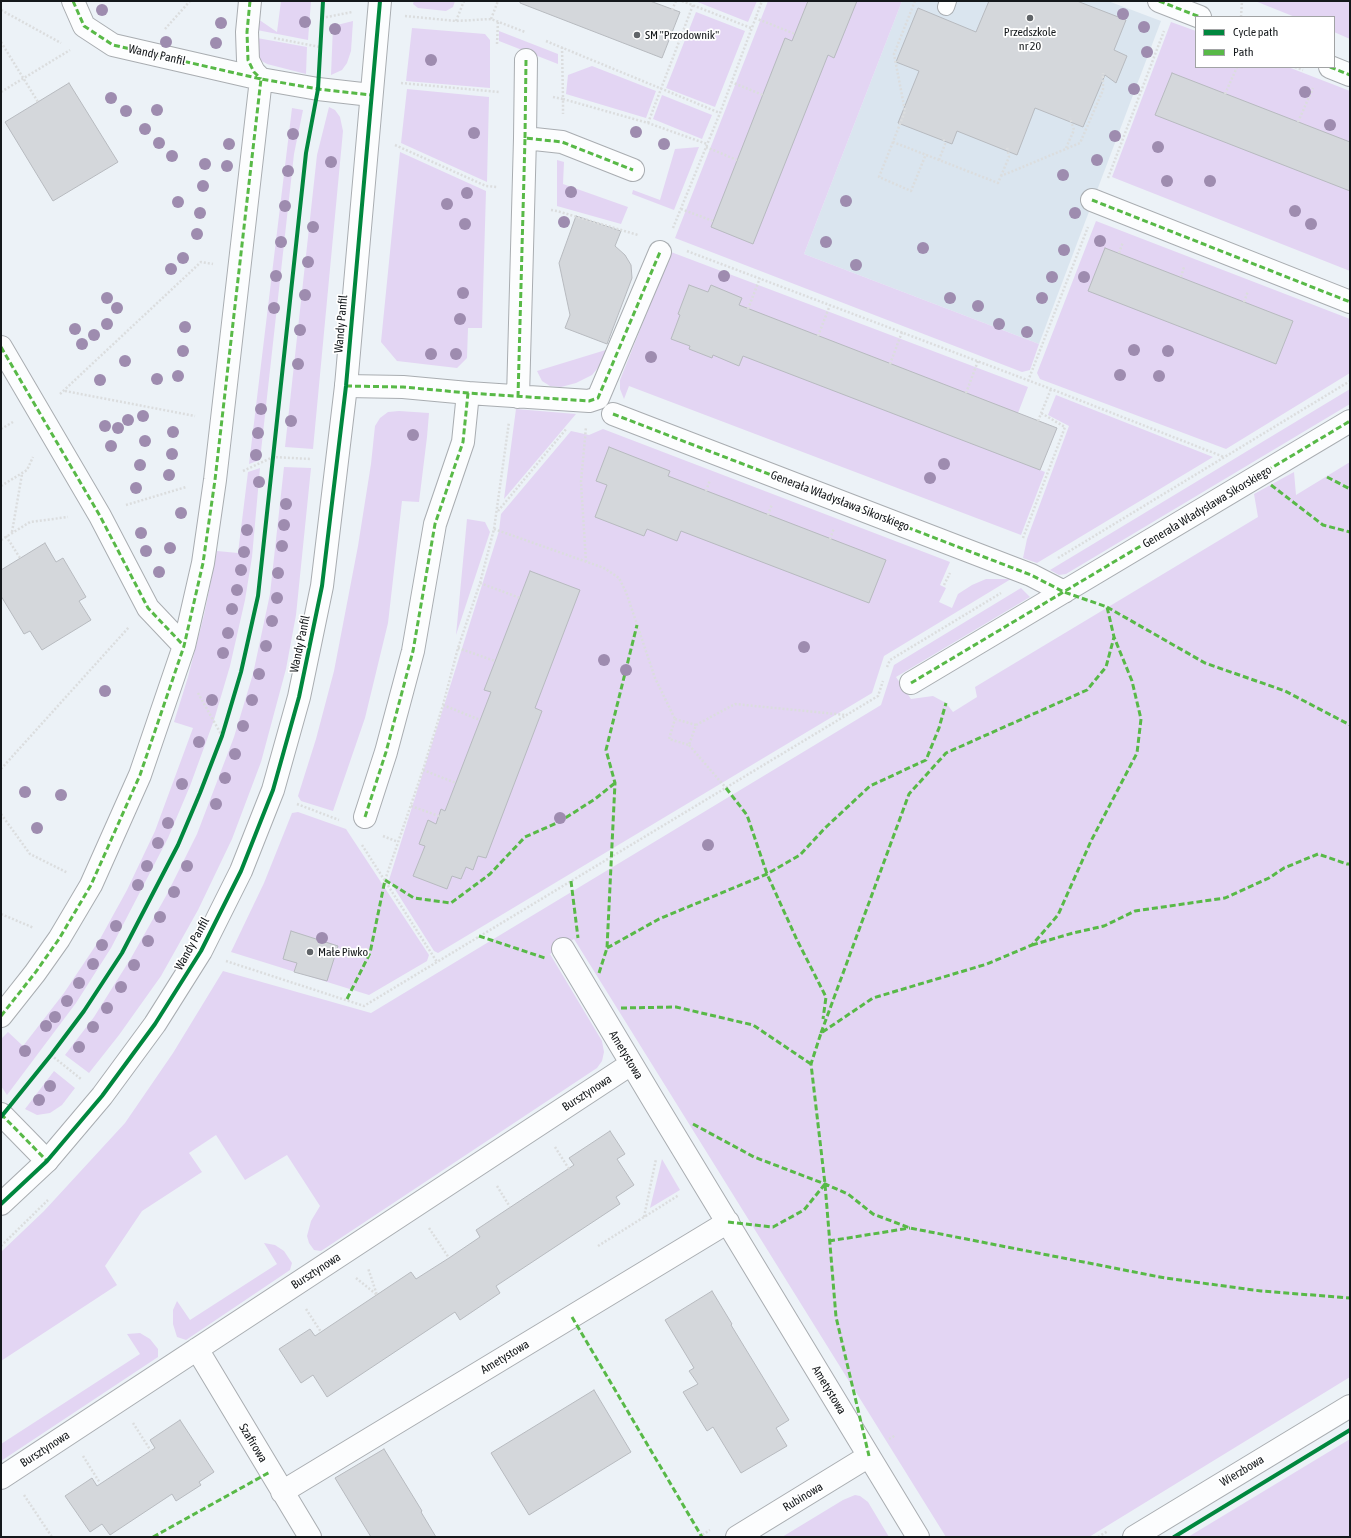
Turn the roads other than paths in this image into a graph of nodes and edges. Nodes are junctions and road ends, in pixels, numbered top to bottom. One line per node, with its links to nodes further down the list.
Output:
1 (73, 1): 9 (street, Wandy Panfil)
2 (250, 1): 9 (street)
3 (380, 1): 10 (street, Wandy Panfil)
4 (1159, 1): 5 (street)
5 (1197, 16)
6 (526, 60): 11 (street)
7 (1332, 68): 8 (street)
8 (1350, 75)
9 (262, 79): 10 (street, Wandy Panfil); 23 (street)
10 (371, 95): 17 (street, Wandy Panfil)
11 (525, 138): 12 (street); 19 (street)
12 (634, 170)
13 (1092, 200): 15 (street)
14 (652, 245): 19 (street)
15 (1350, 302)
16 (1, 347): 23 (street)
17 (346, 386): 18 (street); 30 (street, Wandy Panfil)
18 (468, 393): 19 (street); 25 (street)
19 (515, 396)
20 (613, 414): 22 (street, Generała Władysława Sikorskiego)
21 (1350, 421): 22 (street, Generała Władysława Sikorskiego)
22 (1064, 592): 24 (street, Generała Władysława Sikorskiego)
23 (184, 646): 27 (street)
24 (911, 683)
25 (365, 817)
26 (564, 949): 28 (street, Ametystowa)
27 (1, 1016)
28 (632, 1064): 32 (street, Ametystowa); 33 (street, Bursztynowa)
29 (1, 1114): 30 (street)
30 (47, 1161): 31 (street, Wandy Panfil)
31 (1, 1204)
32 (728, 1222): 35 (street, Ametystowa); 37 (street, Ametystowa)
33 (197, 1349): 36 (street, Bursztynowa); 37 (street, Szafirowa)
34 (1350, 1406): 41 (street, Wierzbowa)
35 (869, 1456): 39 (street, Rubinowa); 40 (street, Ametystowa)
36 (1, 1478)
37 (282, 1492): 38 (street, Szafirowa)
38 (310, 1537)
39 (736, 1537)
40 (918, 1537)
41 (1134, 1537)

